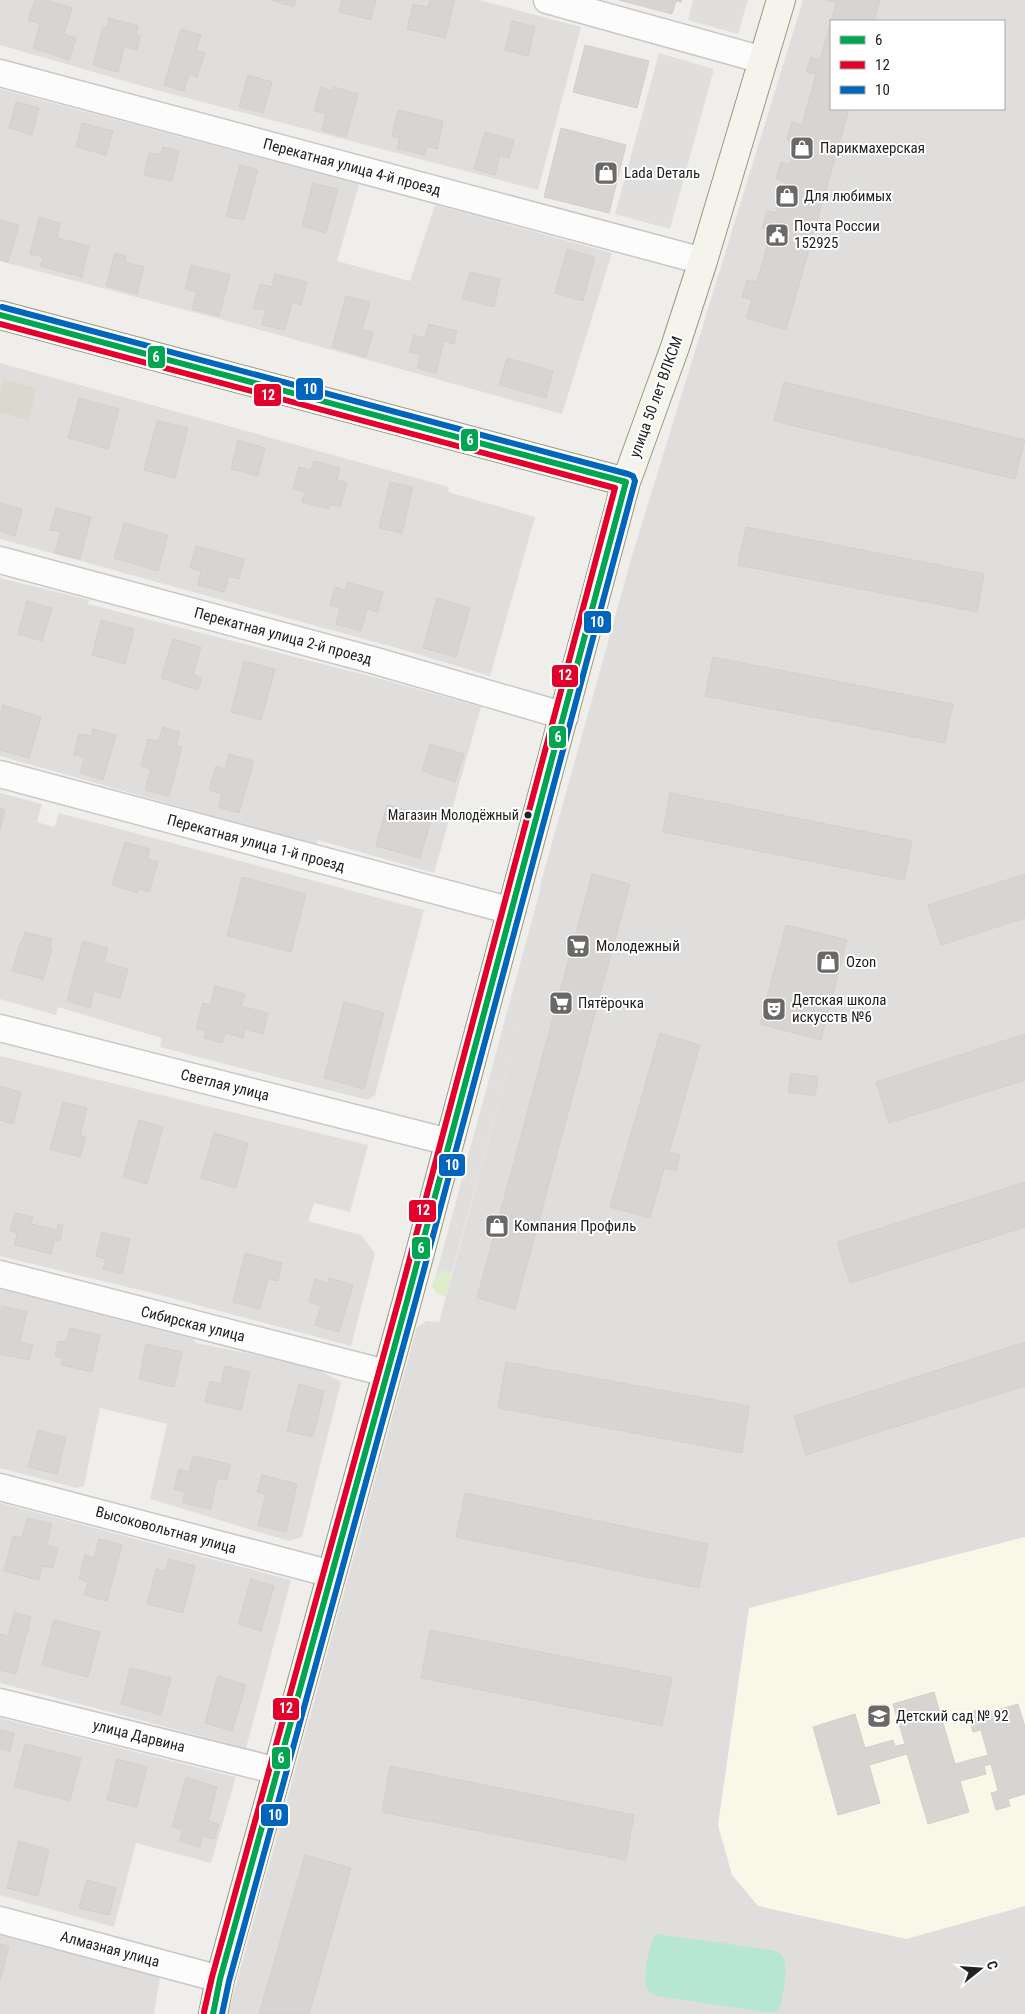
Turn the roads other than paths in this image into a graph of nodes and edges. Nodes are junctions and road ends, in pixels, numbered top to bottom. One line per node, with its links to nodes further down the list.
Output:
1 (547, 0): 3 (street)
2 (781, 0): 3 (main road, улица 50 лет ВЛКСМ)
3 (763, 60): 5 (main road, улица 50 лет ВЛКСМ)
4 (0, 73): 5 (street, Перекатная улица 4-й проезд)
5 (703, 261): 7 (main road, улица 50 лет ВЛКСМ)
6 (0, 315): 7 (main road)
7 (626, 482): 9 (main road, улица 50 лет ВЛКСМ)
8 (0, 560): 9 (street, Перекатная улица 2-й проезд)
9 (565, 716): 11 (main road, улица 50 лет ВЛКСМ)
10 (0, 774): 11 (street, Перекатная улица 1-й проезд)
11 (512, 911): 13 (main road, улица 50 лет ВЛКСМ)
12 (0, 1028): 13 (street, Светлая улица)
13 (449, 1142): 15 (main road, улица 50 лет ВЛКСМ)
14 (0, 1274): 15 (street, Сибирская улица)
15 (386, 1374): 17 (main road, улица 50 лет ВЛКСМ)
16 (0, 1487): 17 (street, Высоковольтная улица)
17 (332, 1574): 19 (main road, улица 50 лет ВЛКСМ)
18 (0, 1702): 19 (street, улица Дарвина)
19 (278, 1771): 21 (main road, улица 50 лет ВЛКСМ)
20 (0, 1920): 21 (street, Алмазная улица)
21 (220, 1979): 22 (main road, улица 50 лет ВЛКСМ)
22 (213, 2014)

